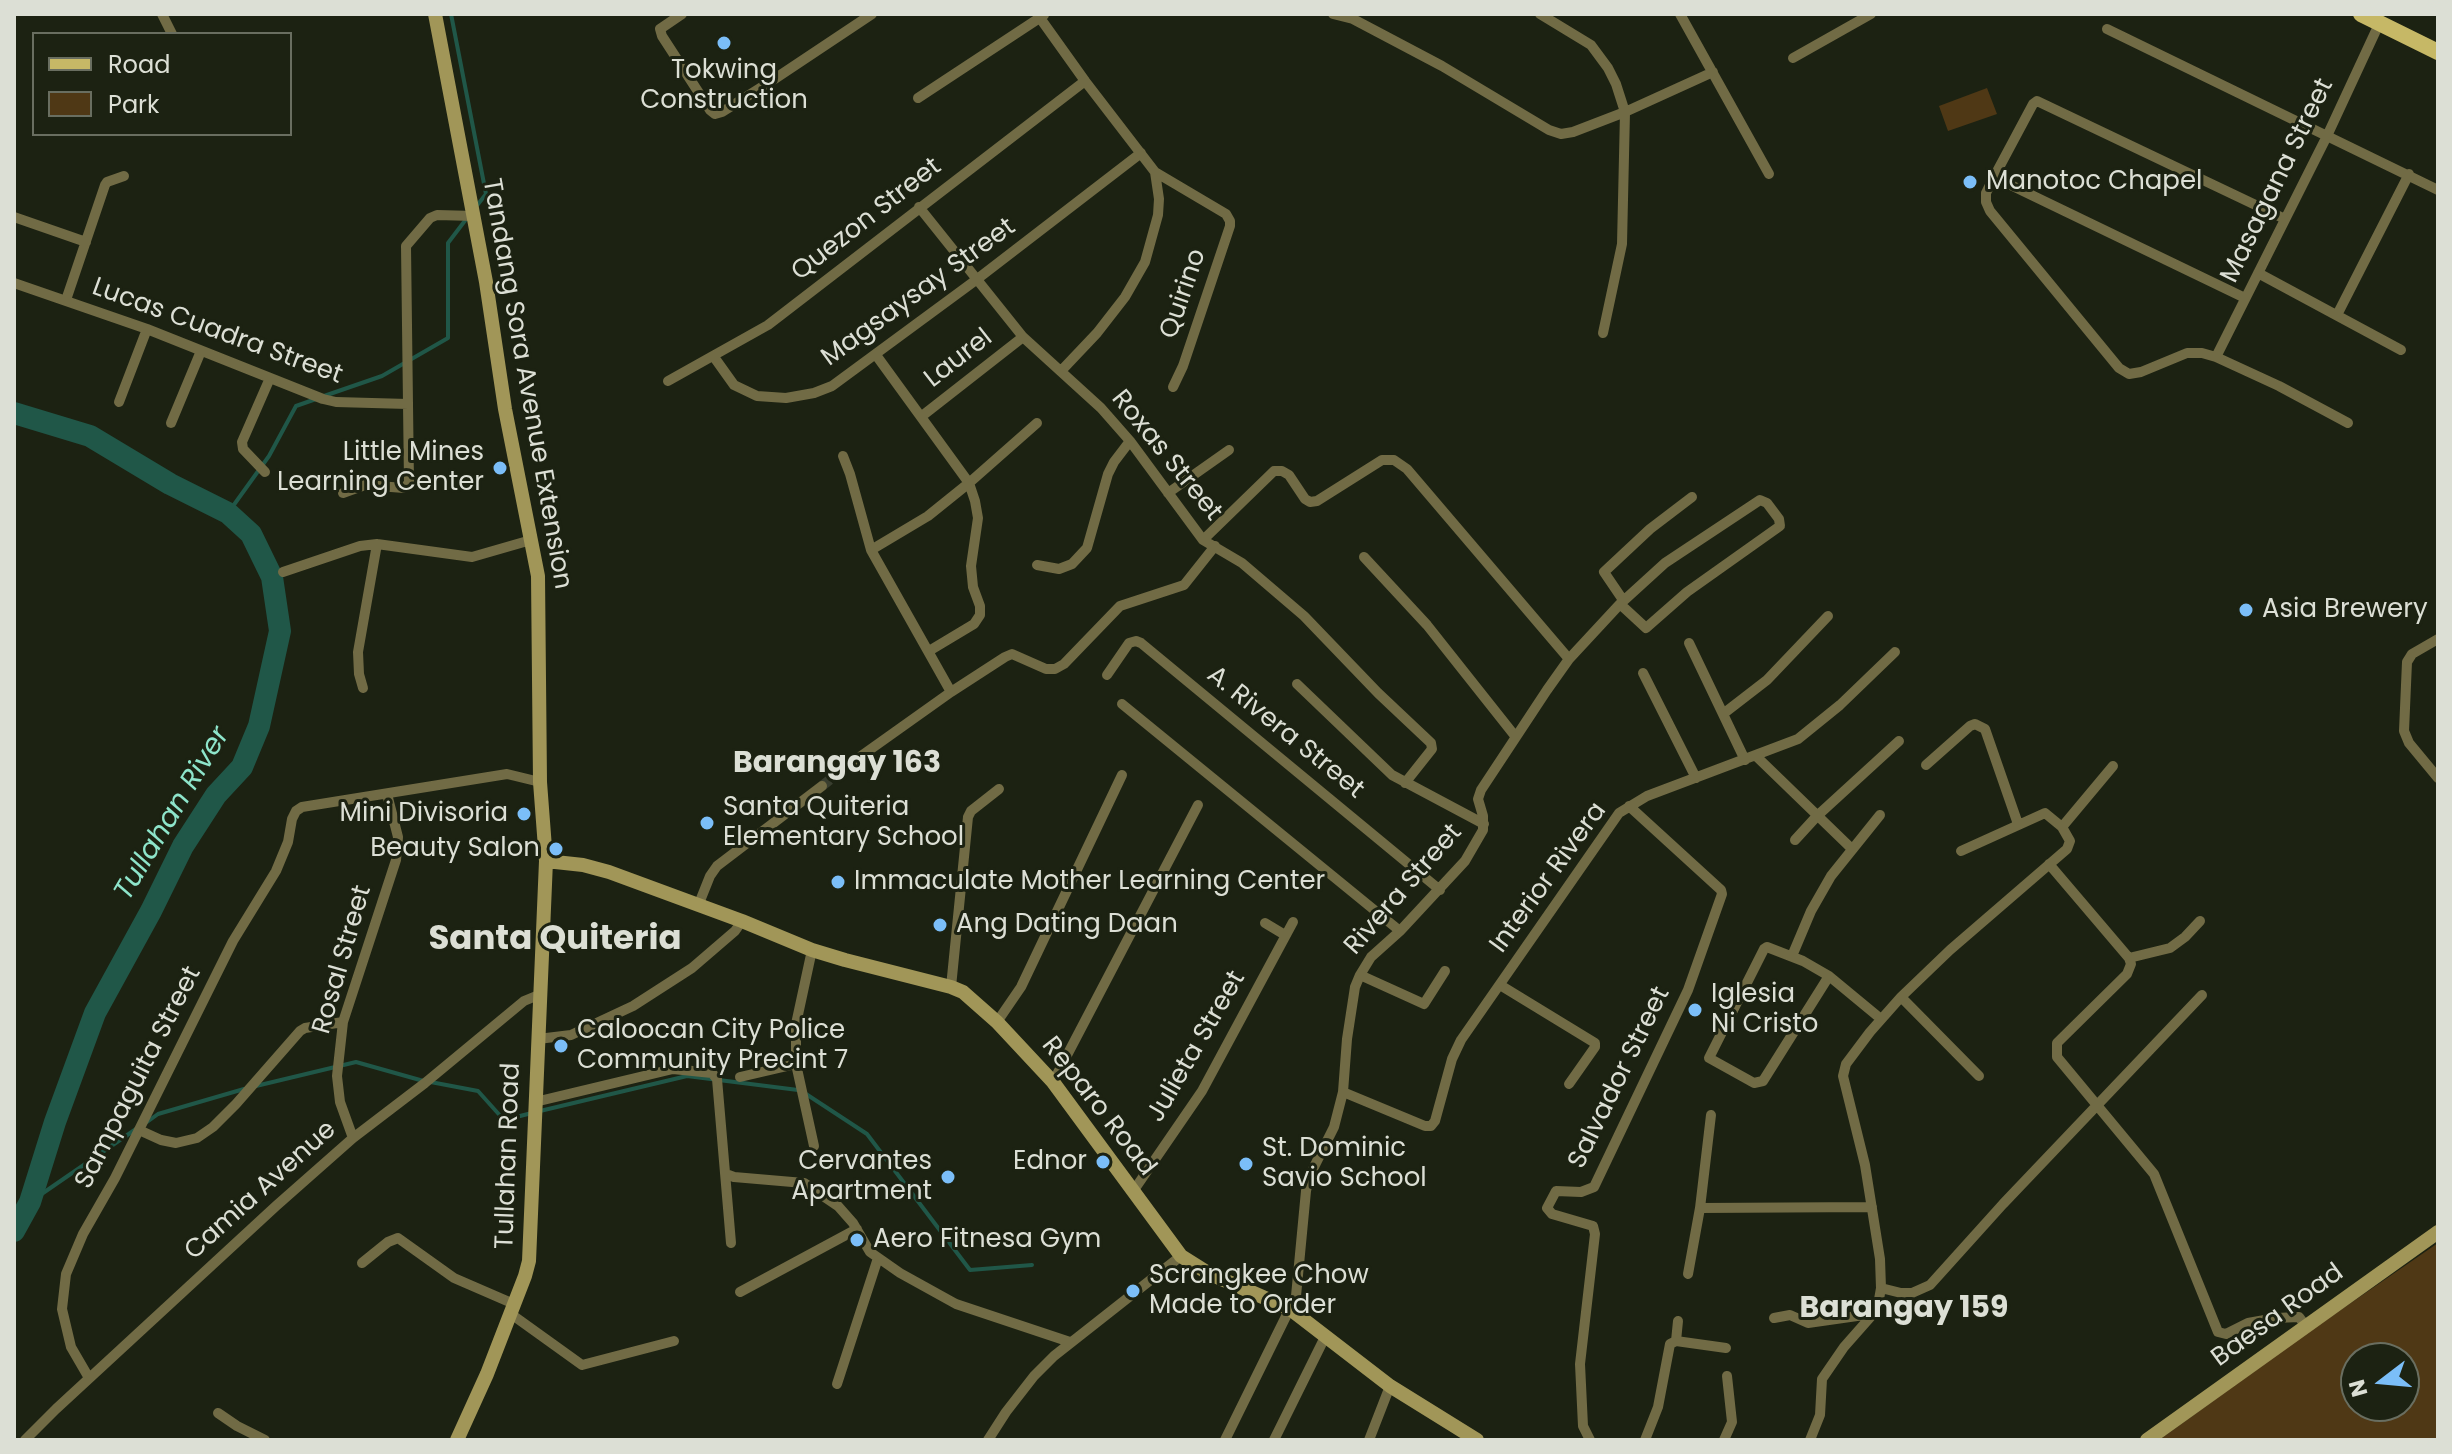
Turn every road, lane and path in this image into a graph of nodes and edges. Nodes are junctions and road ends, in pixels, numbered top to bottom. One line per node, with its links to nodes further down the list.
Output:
1 (162, 14): 13 (street)
2 (435, 14): 29 (main road, Tandang Sora Avenue Extension)
3 (682, 14): 4 (street)
4 (872, 14)
5 (1333, 14): 19 (street)
6 (1680, 14): 16 (street)
7 (1871, 14): 15 (street)
8 (2361, 14): 11 (main road)
9 (1546, 15): 19 (street)
10 (1043, 16): 17 (street); 18 (street)
11 (2379, 24): 14 (main road); 20 (street, Masagana Street)
12 (2107, 29): 20 (street)
13 (171, 32)
14 (2438, 52)
15 (1793, 58)
16 (1713, 72): 19 (street); 23 (street)
17 (1085, 81): 21 (street); 28 (street, Quezon Street)
18 (918, 98)
19 (1625, 112): 40 (street)
20 (2327, 136): 24 (street); 31 (street, Masagana Street)
21 (1141, 153): 22 (street); 34 (street, Magsaysay Street)
22 (1155, 172): 47 (street); 50 (street, Quirino)
23 (1769, 174)
24 (2409, 174): 27 (street); 38 (street)
25 (124, 176): 32 (street)
26 (1994, 177): 31 (street); 36 (street); 46 (street)
27 (2438, 190)
28 (919, 207): 34 (street, Roxas Street); 45 (street, Quezon Street)
29 (474, 216): 52 (street); 65 (main road, Tandang Sora Avenue Extension)
30 (14, 217): 32 (street)
31 (2285, 219): 33 (street, Masagana Street)
32 (86, 242): 37 (street)
33 (2258, 273): 36 (street, Masagana Street); 38 (street)
34 (976, 280): 41 (street, Roxas Street); 44 (street, Magsaysay Street)
35 (14, 283): 37 (street, Lucas Cuadra Street)
36 (2245, 298): 46 (street, Masagana Street)
37 (66, 300): 39 (street, Lucas Cuadra Street)
38 (2337, 315): 42 (street)
39 (147, 329): 43 (street, Lucas Cuadra Street); 51 (street)
40 (1603, 333)
41 (1023, 337): 47 (street, Roxas Street); 53 (street, Laurel)
42 (2401, 350)
43 (201, 351): 48 (street, Lucas Cuadra Street); 54 (street)
44 (876, 355): 45 (street, Magsaysay Street); 53 (street)
45 (714, 357): 49 (street, Quezon Street)
46 (2216, 357): 56 (street)
47 (1061, 371): 57 (street, Roxas Street)
48 (270, 378): 52 (street, Lucas Cuadra Street); 60 (street)
49 (668, 381)
50 (1173, 387)
51 (119, 402)
52 (408, 404): 62 (street)
53 (922, 416): 61 (street)
54 (171, 423)
55 (1037, 423): 61 (street)
56 (2348, 423)
57 (1130, 441): 63 (street, Roxas Street); 71 (street)
58 (1229, 450): 63 (street)
59 (843, 456): 69 (street)
60 (265, 472)
61 (969, 483): 69 (street); 77 (street)
62 (343, 493)
63 (1168, 493): 66 (street, Roxas Street)
64 (1692, 497): 73 (street)
65 (531, 540): 67 (street); 96 (main road, Tandang Sora Avenue Extension)
66 (1203, 540): 68 (street, Roxas Street); 79 (street)
67 (377, 544): 72 (street); 83 (street)
68 (1215, 546): 84 (street); 97 (street, Roxas Street)
69 (871, 550): 77 (street)
70 (1364, 557): 87 (street)
71 (1037, 565)
72 (283, 572)
73 (1621, 602): 73 (street, Rivera Street); 79 (street, Rivera Street)
74 (1828, 616): 86 (street)
75 (2438, 639): 95 (street)
76 (1689, 643): 86 (street)
77 (929, 651): 84 (street)
78 (1895, 652): 89 (street, Interior Rivera)
79 (1569, 659): 87 (street, Rivera Street)
80 (1643, 673): 94 (street)
81 (1107, 675): 113 (street, A. Rivera Street)
82 (1297, 684): 97 (street)
83 (363, 688)
84 (951, 692): 91 (street)
85 (1122, 704): 119 (street)
86 (1723, 714): 89 (street)
87 (1515, 736): 105 (street, Rivera Street)
88 (1899, 741): 104 (street)
89 (1750, 758): 94 (street, Interior Rivera); 104 (street)
90 (1926, 765): 106 (street)
91 (847, 766)
92 (2113, 766): 107 (street)
93 (1122, 775): 134 (street)
94 (1696, 778): 102 (street, Interior Rivera)
95 (2438, 778)
96 (540, 782): 100 (street); 111 (main road, Tandang Sora Avenue Extension)
97 (1405, 783): 105 (street)
98 (822, 786): 114 (street)
99 (999, 789): 128 (street)
100 (387, 794): 133 (street, Rosal Street); 145 (street, Sampaguita Street)
101 (1198, 805): 139 (street)
102 (1629, 806): 127 (street, Interior Rivera); 185 (street, Salvador Street)
103 (1880, 815): 109 (street)
104 (1817, 816): 108 (street); 109 (street)
105 (1484, 824): 113 (street, Rivera Street)
106 (2018, 824): 107 (street); 110 (street)
107 (2062, 827): 112 (street)
108 (1795, 840)
109 (1852, 849): 122 (street)
110 (1961, 851)
111 (546, 861): 114 (main road, Reparo Road); 129 (main road, Tullahan Road)
112 (2049, 864): 123 (street); 131 (street)
113 (1440, 890): 119 (street, Rivera Street)
114 (698, 906): 115 (main road, Reparo Road)
115 (742, 921): 121 (main road, Reparo Road); 135 (street)
116 (2200, 921): 123 (street)
117 (1293, 922): 120 (street, Julieta Street)
118 (1265, 923): 120 (street)
119 (1400, 931): 125 (street, Rivera Street)
120 (1285, 935): 149 (street, Julieta Street)
121 (812, 950): 128 (main road, Reparo Road); 136 (street)
122 (1792, 956): 126 (street); 126 (street)
123 (2129, 958): 143 (street)
124 (1445, 971): 125 (street)
125 (1360, 975): 141 (street, Rivera Street)
126 (1829, 976): 132 (street)
127 (1500, 985): 140 (street); 141 (street, Interior Rivera)
128 (951, 987): 134 (main road, Reparo Road)
129 (541, 994): 135 (main road, Tullahan Road); 146 (street, Camia Avenue)
130 (2202, 995): 143 (street)
131 (1901, 997): 132 (street); 137 (street)
132 (1881, 1019): 150 (street)
133 (343, 1022): 145 (street); 146 (street, Rosal Street)
134 (997, 1022): 139 (main road, Reparo Road)
135 (538, 1039): 142 (main road, Tullahan Road)
136 (796, 1064): 138 (street); 147 (street)
137 (1979, 1076)
138 (740, 1077)
139 (1053, 1082): 149 (main road, Reparo Road)
140 (1569, 1084)
141 (1343, 1092): 162 (street, Rivera Street)
142 (535, 1102): 148 (street); 161 (main road, Tullahan Road)
143 (2097, 1106): 159 (street); 166 (street)
144 (1711, 1115): 151 (street)
145 (139, 1130): 173 (street, Sampaguita Street)
146 (353, 1138): 173 (street, Camia Avenue)
147 (814, 1146)
148 (726, 1174): 152 (street); 154 (street)
149 (1134, 1190): 155 (main road, Reparo Road)
150 (1872, 1207): 151 (street); 159 (street)
151 (1700, 1208): 158 (street)
152 (857, 1229): 156 (street); 160 (street)
153 (2438, 1232): 166 (main road, Baesa Road)
154 (731, 1243)
155 (1181, 1256): 162 (main road, Reparo Road); 170 (street)
156 (878, 1258): 170 (street); 174 (street)
157 (362, 1263): 161 (street)
158 (1688, 1274)
159 (1881, 1288): 163 (street)
160 (740, 1292)
161 (513, 1309): 168 (street); 179 (main road, Tullahan Road)
162 (1290, 1309): 167 (main road, Reparo Road); 181 (street, Rivera Street)
163 (1871, 1314): 164 (street); 188 (street)
164 (1774, 1318)
165 (1678, 1321): 169 (street)
166 (2305, 1325): 189 (main road, Baesa Road)
167 (1326, 1335): 175 (main road, Reparo Road); 182 (street)
168 (674, 1341)
169 (1674, 1341): 171 (street); 186 (street)
170 (1070, 1342): 180 (street)
171 (1726, 1348)
172 (1727, 1376): 187 (street)
173 (89, 1378): 177 (street, Camia Avenue)
174 (837, 1384)
175 (1390, 1386): 183 (street); 184 (main road, Reparo Road)
176 (218, 1413): 178 (street)
177 (25, 1440)
178 (265, 1440)
179 (457, 1440)
180 (988, 1440)
181 (1225, 1440)
182 (1274, 1440)
183 (1369, 1440)
184 (1477, 1440)
185 (1590, 1440)
186 (1645, 1440)
187 (1724, 1440)
188 (1810, 1440)
189 (2147, 1440)

